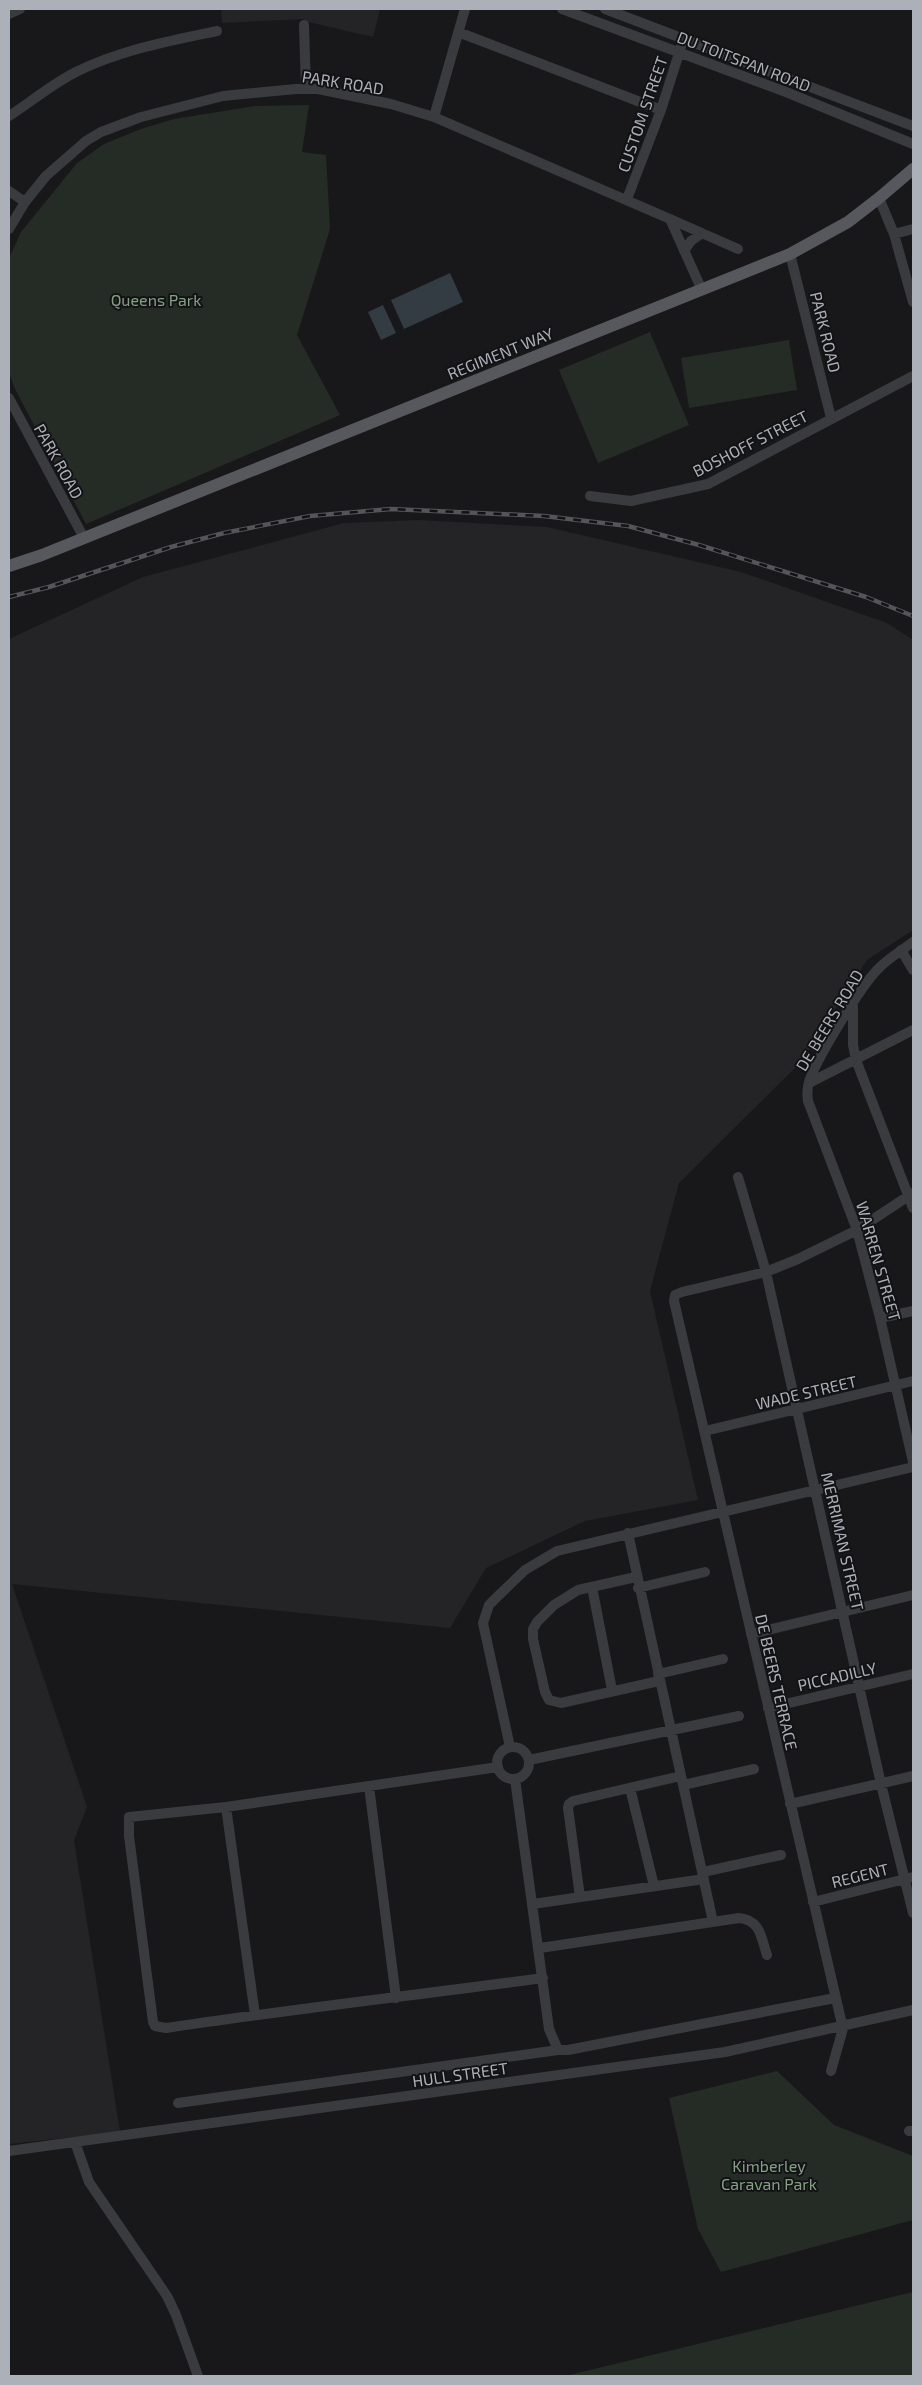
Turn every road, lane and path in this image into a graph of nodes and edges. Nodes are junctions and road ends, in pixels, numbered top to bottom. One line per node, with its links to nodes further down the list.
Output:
1 (20, 9): 5 (street)
2 (465, 9): 8 (street)
3 (562, 9): 10 (street, DU TOITSPAN ROAD)
4 (605, 9): 9 (street, DU TOITSPAN ROAD)
5 (9, 14)
6 (304, 25): 11 (street)
7 (216, 31): 13 (street)
8 (458, 32): 12 (street); 14 (street)
9 (683, 39): 10 (street, CUSTOM STREET); 15 (street, DU TOITSPAN ROAD)
10 (679, 52): 12 (street, CUSTOM STREET); 16 (street, DU TOITSPAN ROAD)
11 (306, 89): 14 (street, PARK ROAD); 21 (street, PARK ROAD)
12 (661, 110): 20 (street, CUSTOM STREET)
13 (9, 116)
14 (434, 117): 20 (street, PARK ROAD)
15 (913, 126)
16 (913, 144)
17 (913, 169): 19 (main road, REGIMENT WAY)
18 (9, 190): 21 (street)
19 (879, 198): 26 (street); 29 (main road, REGIMENT WAY)
20 (627, 199): 22 (street, PARK ROAD)
21 (25, 202): 23 (street, PARK ROAD)
22 (670, 219): 25 (street, PARK ROAD); 28 (street)
23 (9, 230)
24 (913, 230): 26 (street)
25 (702, 233): 27 (street, PARK ROAD); 28 (street)
26 (894, 234): 31 (street)
27 (738, 249)
28 (684, 251): 30 (street)
29 (790, 254): 30 (main road, REGIMENT WAY); 34 (street, PARK ROAD)
30 (701, 288): 36 (main road, REGIMENT WAY)
31 (913, 302)
32 (913, 376): 34 (street, BOSHOFF STREET)
33 (9, 398): 36 (street, PARK ROAD)
34 (832, 418): 35 (street, BOSHOFF STREET)
35 (590, 496)
36 (84, 538): 37 (main road, REGIMENT WAY)
37 (9, 566)
38 (913, 942): 39 (street, DE BEERS ROAD)
39 (901, 950): 40 (street); 41 (street, DE BEERS ROAD)
40 (913, 970)
41 (853, 1005): 43 (street); 44 (street, DE BEERS ROAD)
42 (913, 1030): 43 (street)
43 (856, 1060): 44 (street); 47 (street)
44 (809, 1083): 45 (street, DE BEERS ROAD)
45 (808, 1101): 49 (street, WARREN STREET)
46 (738, 1177): 50 (street, MERRIMAN STREET)
47 (911, 1194): 48 (street); 49 (street)
48 (913, 1208)
49 (857, 1230): 50 (street); 52 (street, WARREN STREET)
50 (766, 1272): 55 (street, MERRIMAN STREET); 56 (street, DE BEERS TERRACE)
51 (913, 1311): 52 (street)
52 (880, 1318): 54 (street, WARREN STREET)
53 (913, 1381): 54 (street, WADE STREET)
54 (896, 1386): 55 (street, WADE STREET); 57 (street, WARREN STREET)
55 (798, 1409): 56 (street, WADE STREET); 59 (street, MERRIMAN STREET)
56 (705, 1431): 60 (street, DE BEERS TERRACE)
57 (913, 1462)
58 (913, 1467): 59 (street)
59 (816, 1490): 60 (street); 66 (street, MERRIMAN STREET)
60 (723, 1512): 61 (street); 67 (street, DE BEERS TERRACE)
61 (628, 1533): 63 (street); 76 (street)
62 (705, 1572): 63 (street)
63 (637, 1582): 64 (street); 70 (street)
64 (592, 1587): 72 (street); 72 (street)
65 (913, 1595): 66 (street)
66 (843, 1612): 67 (street); 71 (street, MERRIMAN STREET)
67 (751, 1634): 73 (street, DE BEERS TERRACE)
68 (723, 1660): 70 (street)
69 (913, 1674): 71 (street, PICCADILLY)
70 (659, 1677): 72 (street); 75 (street)
71 (860, 1686): 73 (street, PICCADILLY); 83 (street, MERRIMAN STREET)
72 (612, 1690)
73 (768, 1708): 86 (street, DE BEERS TERRACE)
74 (739, 1716): 75 (street)
75 (671, 1730): 77 (street); 82 (street)
76 (510, 1747): 77 (street); 78 (street)
77 (529, 1760): 81 (street)
78 (498, 1766): 81 (street); 84 (street)
79 (754, 1769): 82 (street)
80 (913, 1776): 83 (street)
81 (515, 1779): 94 (street)
82 (682, 1781): 85 (street); 89 (street)
83 (881, 1784): 86 (street); 90 (street, MERRIMAN STREET)
84 (369, 1786): 87 (street); 100 (street)
85 (630, 1788): 91 (street); 92 (street)
86 (790, 1804): 93 (street, DE BEERS TERRACE)
87 (226, 1807): 103 (street); 103 (street)
88 (781, 1855): 89 (street)
89 (704, 1876): 91 (street); 96 (street)
90 (909, 1878): 93 (street, REGENT); 95 (street, MERRIMAN STREET)
91 (654, 1886): 92 (street)
92 (580, 1897): 94 (street)
93 (813, 1902): 101 (street, DE BEERS TERRACE)
94 (533, 1904): 97 (street)
95 (913, 1913)
96 (713, 1922): 97 (street); 98 (street)
97 (540, 1948): 99 (street)
98 (767, 1956)
99 (543, 1978): 100 (street); 105 (street)
100 (396, 1998): 103 (street)
101 (835, 1998): 104 (street, DE BEERS TERRACE); 105 (street)
102 (913, 2010): 104 (street, HULL STREET)
103 (255, 2015)
104 (844, 2025): 106 (street); 108 (street, HULL STREET)
105 (558, 2050): 107 (street)
106 (831, 2071)
107 (178, 2102)
108 (75, 2142): 109 (street, HULL STREET); 110 (street)
109 (9, 2151)
110 (198, 2376)

